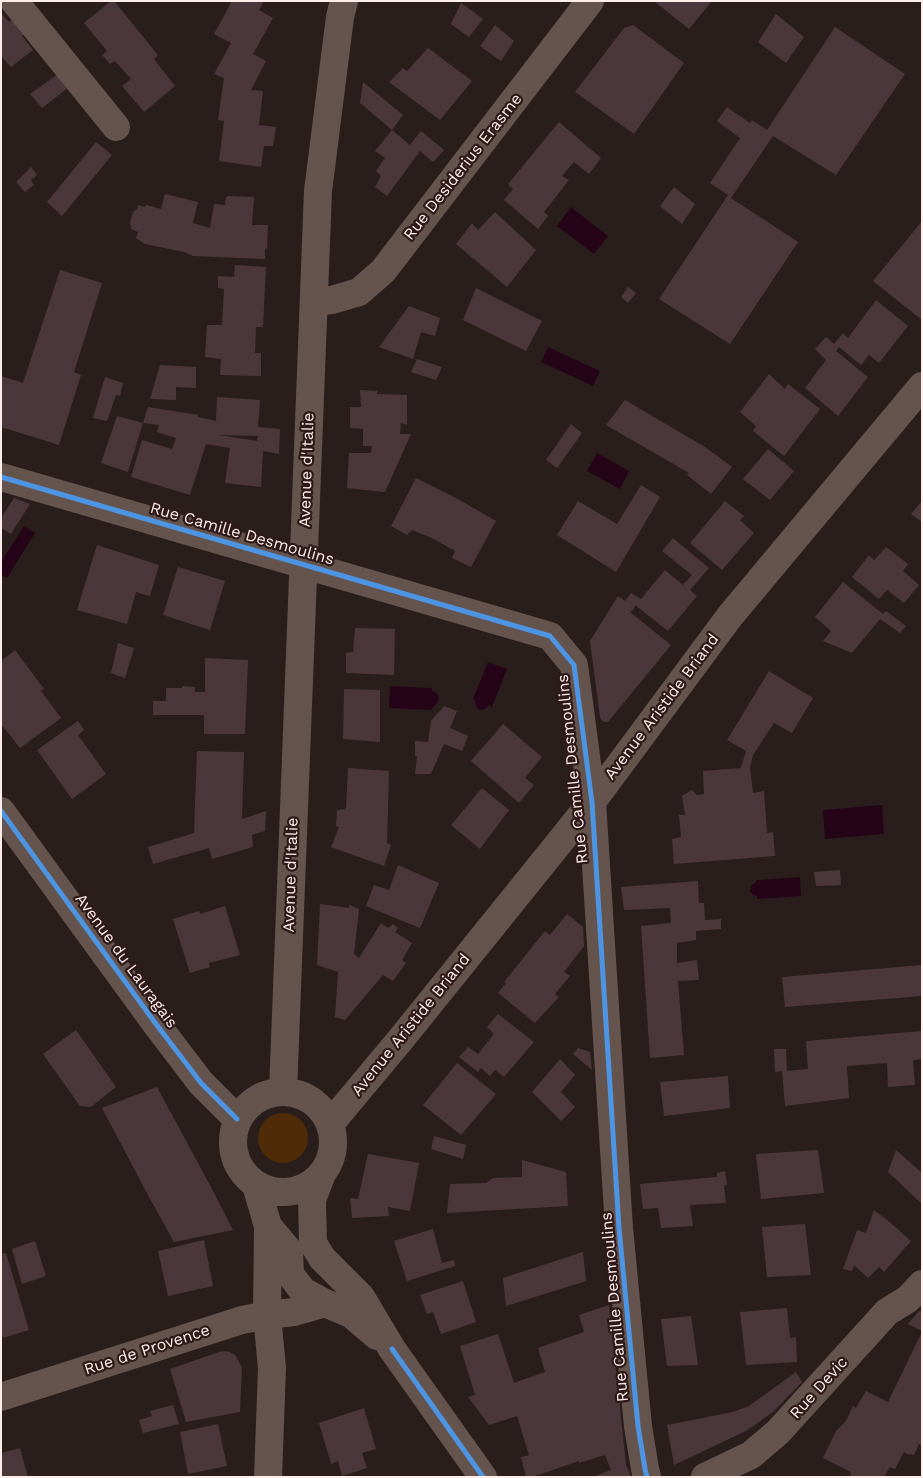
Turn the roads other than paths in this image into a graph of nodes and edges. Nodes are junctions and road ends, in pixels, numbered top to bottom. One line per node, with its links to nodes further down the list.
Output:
1 (14, 1): 4 (street)
2 (344, 1): 5 (street, Avenue d'Italie)
3 (590, 1): 5 (street, Rue Desiderius Erasme)
4 (116, 127)
5 (314, 302): 8 (street, Avenue d'Italie)
6 (922, 386): 9 (street, Avenue Aristide Briand)
7 (1, 477): 8 (street, Rue Camille Desmoulins)
8 (304, 565): 9 (street, Rue Camille Desmoulins); 11 (street, Avenue d'Italie)
9 (592, 802): 13 (street, Avenue Aristide Briand); 26 (street, Rue Camille Desmoulins)
10 (1, 811): 12 (street, Avenue du Lauragais)
11 (283, 1091): 12 (street); 13 (street)
12 (237, 1119): 15 (street)
13 (330, 1124): 14 (street)
14 (321, 1176): 15 (street); 17 (street)
15 (256, 1185): 16 (street)
16 (268, 1226): 19 (street); 20 (street)
17 (313, 1244): 19 (street); 21 (street)
18 (922, 1284): 27 (street, Rue Devic)
19 (307, 1302): 20 (street, Rue de Provence); 21 (street); 22 (street)
20 (267, 1315): 22 (street); 23 (street, Rue de Provence)
21 (392, 1349): 25 (street)
22 (272, 1368): 24 (street)
23 (1, 1397)
24 (268, 1477)
25 (483, 1477)
26 (647, 1477)
27 (705, 1477)

